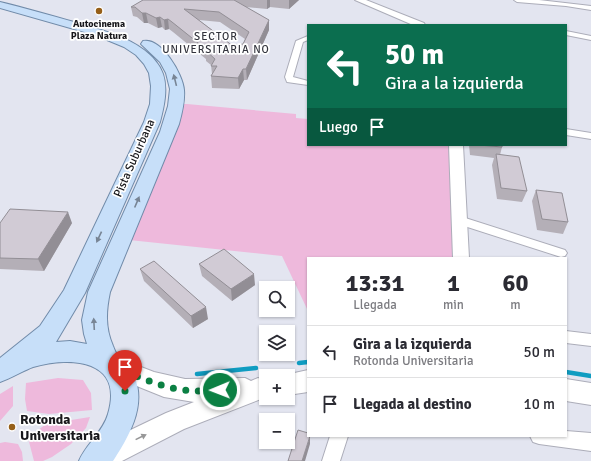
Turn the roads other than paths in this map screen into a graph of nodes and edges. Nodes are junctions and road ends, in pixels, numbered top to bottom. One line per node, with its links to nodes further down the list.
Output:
1 (4, 0): 7 (main road)
2 (9, 0): 7 (main road, Pista Suburbana)
3 (360, 0): 4 (street); 9 (street)
4 (363, 0)
5 (517, 0): 8 (street)
6 (0, 5): 23 (main road, Pista Suburbana, one-way to 23)
7 (31, 6): 22 (main road, Pista Suburbana, one-way to 7)
8 (591, 8)
9 (419, 24)
10 (567, 33): 12 (street)
11 (307, 38): 13 (street)
12 (591, 38)
13 (307, 82)
14 (567, 132): 15 (street)
15 (591, 136)
16 (456, 146): 17 (street)
17 (460, 220): 18 (street); 19 (street)
18 (561, 253)
19 (460, 257)
20 (567, 337): 21 (street)
21 (591, 340)
22 (111, 364): 23 (main road); 26 (main road); 33 (main road)
23 (7, 367)
24 (307, 381): 25 (main road)
25 (295, 383)
26 (259, 388)
27 (259, 389): 33 (main road, one-way to 27)
28 (567, 390): 29 (main road)
29 (591, 394)
30 (339, 437): 34 (street)
31 (548, 437): 32 (street)
32 (591, 442)
33 (94, 461)
34 (331, 461)

